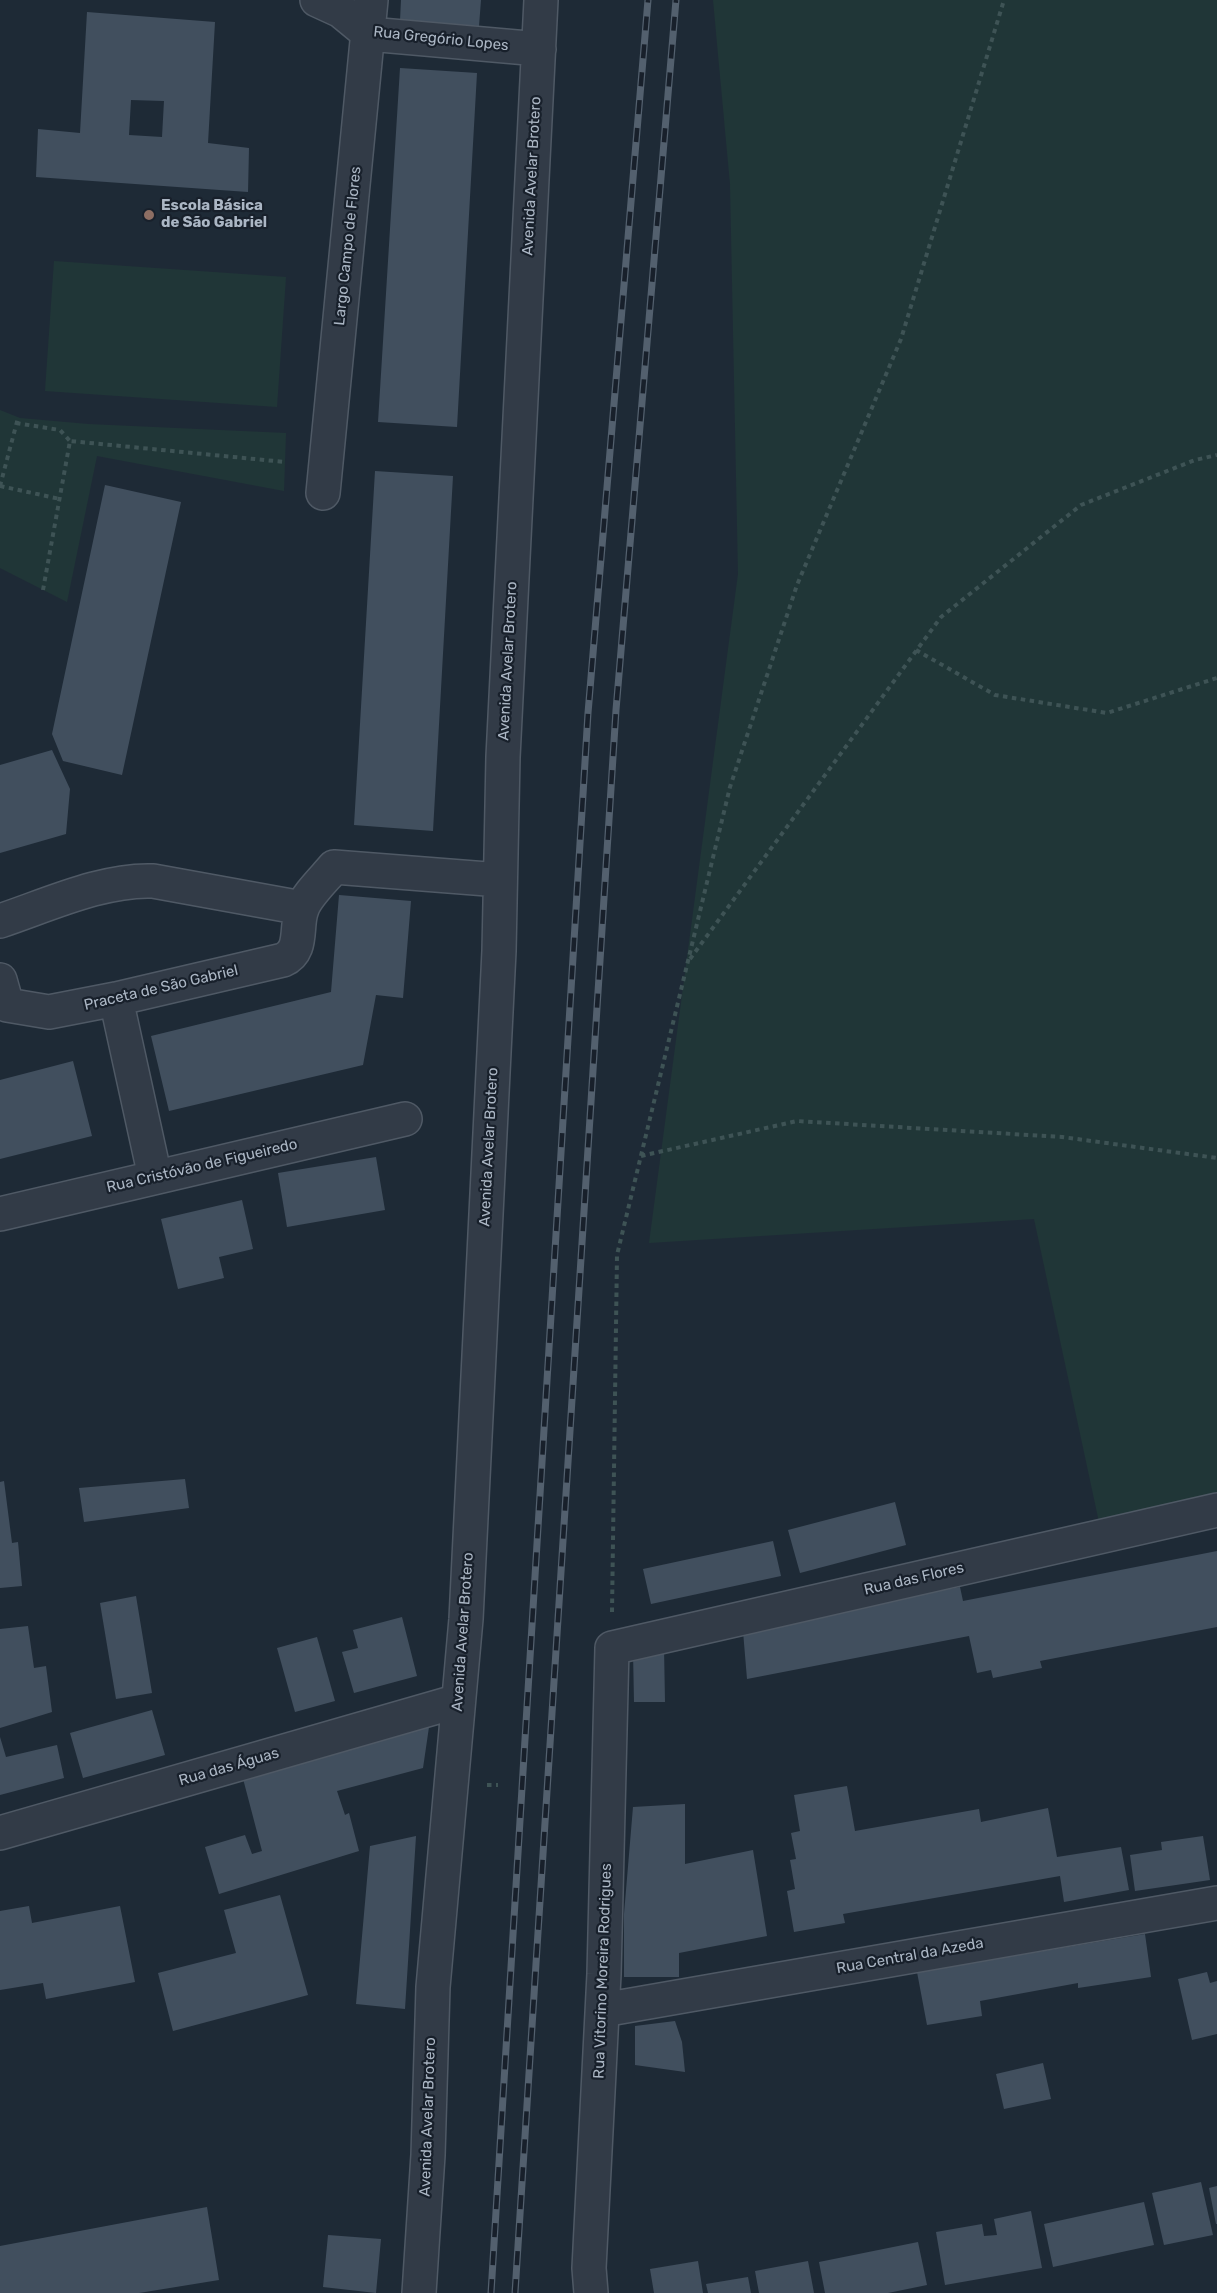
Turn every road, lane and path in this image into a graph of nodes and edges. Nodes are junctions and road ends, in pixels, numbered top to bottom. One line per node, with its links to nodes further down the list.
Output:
1 (317, 0): 5 (street, Rua Gregório Lopes)
2 (371, 0): 5 (street, Largo Campo de Flores)
3 (541, 0): 6 (street, Avenida Avelar Brotero)
4 (1004, 0): 18 (path)
5 (369, 34): 6 (street, Rua Gregório Lopes); 10 (street, Largo Campo de Flores)
6 (539, 49): 15 (street, Avenida Avelar Brotero)
7 (70, 441): 9 (path); 11 (path); 11 (path)
8 (1217, 455): 13 (path)
9 (285, 462)
10 (323, 493)
11 (60, 499): 12 (path)
12 (43, 590)
13 (916, 651): 14 (path); 18 (path)
14 (1217, 678)
15 (500, 879): 16 (street, Praceta de São Gabriel); 28 (street, Avenida Avelar Brotero)
16 (302, 908): 17 (street); 20 (street, Praceta de São Gabriel)
17 (0, 921)
18 (688, 962): 22 (path)
19 (0, 980): 20 (street, Praceta de São Gabriel)
20 (116, 999): 24 (street)
21 (405, 1119): 24 (street, Rua Cristóvão de Figueiredo)
22 (641, 1156): 23 (path); 27 (path)
23 (1217, 1158)
24 (155, 1177): 25 (street, Rua Cristóvão de Figueiredo)
25 (0, 1214)
26 (1217, 1510): 27 (street, Rua das Flores)
27 (612, 1648): 31 (street, Rua Vitorino Moreira Rodrigues)
28 (458, 1701): 29 (street, Rua das Águas); 32 (street, Avenida Avelar Brotero)
29 (0, 1833)
30 (1217, 1903): 31 (street, Rua Central da Azeda)
31 (603, 2010): 33 (street, Rua Vitorino Moreira Rodrigues)
32 (419, 2293)
33 (591, 2293)

